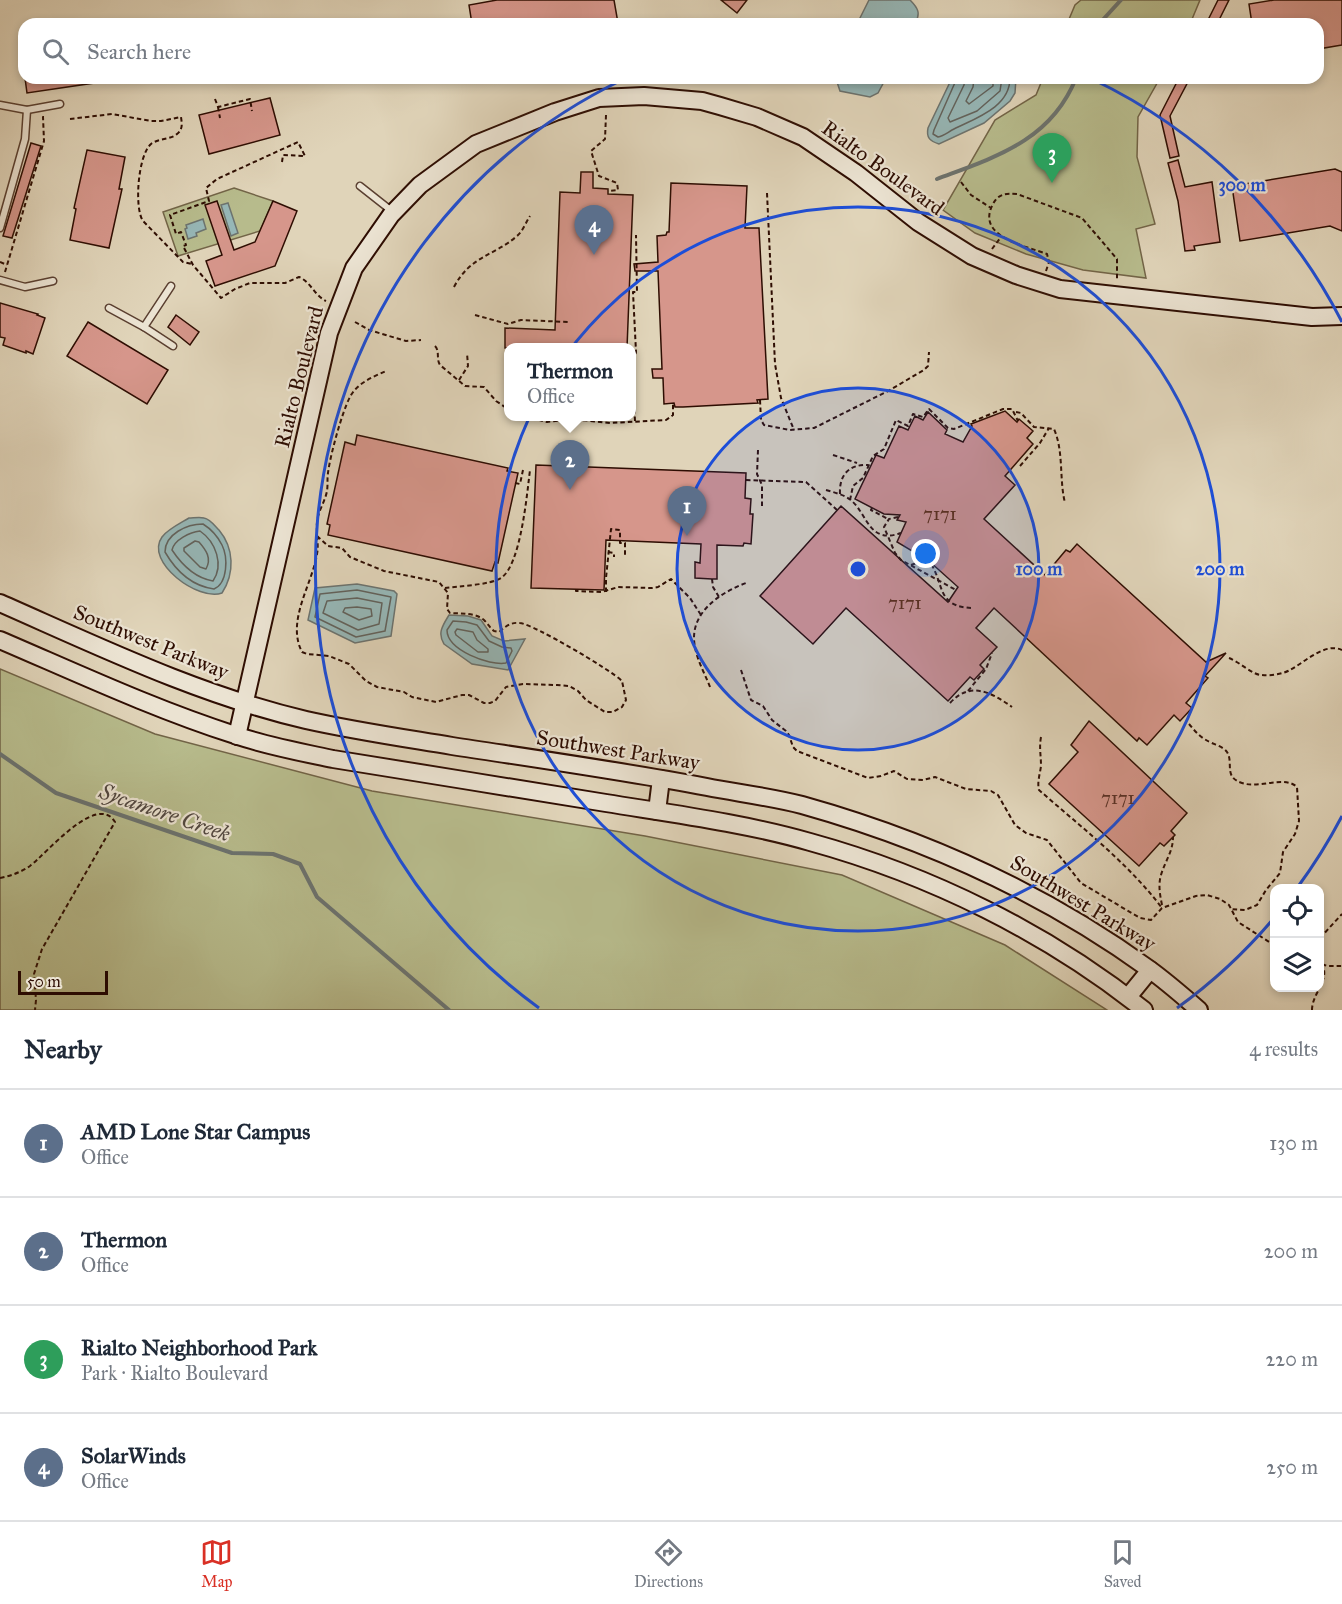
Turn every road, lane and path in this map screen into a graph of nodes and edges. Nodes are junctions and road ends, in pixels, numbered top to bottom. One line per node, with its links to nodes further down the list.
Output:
1 (215, 99): 4 (path)
2 (60, 104): 5 (lane)
3 (0, 105): 5 (lane)
4 (218, 107): 6 (path); 9 (path)
5 (27, 110): 19 (lane)
6 (252, 111)
7 (53, 115): 25 (path)
8 (606, 115): 14 (path)
9 (220, 118)
10 (70, 120): 24 (path)
11 (282, 162): 24 (path)
12 (961, 182): 16 (path)
13 (360, 186): 17 (lane)
14 (608, 191)
15 (767, 193): 60 (path)
16 (991, 208): 21 (path); 30 (path)
17 (394, 212): 37 (main road, Rialto Boulevard); 105 (main road, Rialto Boulevard)
18 (530, 216): 32 (path)
19 (0, 228)
20 (636, 235): 43 (path)
21 (1001, 237): 22 (path); 26 (path)
22 (992, 250)
23 (0, 262): 25 (path)
24 (192, 264): 33 (path)
25 (7, 265): 27 (path)
26 (1046, 271)
27 (4, 273)
28 (0, 280): 29 (lane)
29 (53, 281)
30 (1117, 282)
31 (171, 286): 40 (lane)
32 (454, 287)
33 (326, 301)
34 (109, 308): 40 (lane)
35 (475, 315): 39 (path)
36 (1342, 316): 37 (main road, Rialto Boulevard)
37 (1312, 317): 41 (main road, Rialto Boulevard)
38 (355, 322): 42 (path)
39 (569, 322)
40 (144, 327): 44 (lane)
41 (1342, 328)
42 (422, 340)
43 (636, 343)
44 (173, 346)
45 (435, 346): 49 (path)
46 (929, 352): 60 (path)
47 (467, 353): 49 (path)
48 (386, 371): 80 (path)
49 (459, 380): 52 (path)
50 (760, 400): 60 (path)
51 (673, 404): 56 (path)
52 (504, 406)
53 (1015, 412): 57 (path); 59 (path); 64 (path)
54 (596, 421): 58 (path)
55 (635, 421): 58 (path)
56 (636, 421)
57 (1017, 421)
58 (619, 423)
59 (1049, 428): 65 (path); 73 (path)
60 (794, 430)
61 (758, 450): 74 (path)
62 (834, 455): 63 (path)
63 (859, 464): 64 (path); 71 (path)
64 (869, 465): 72 (path)
65 (1020, 466)
66 (523, 470): 69 (path)
67 (530, 470): 89 (path)
68 (746, 480): 76 (path, bridge)
69 (515, 483)
70 (826, 490): 71 (path)
71 (840, 494): 72 (path)
72 (850, 500): 81 (path)
73 (1065, 503)
74 (762, 508)
75 (872, 508): 78 (path)
76 (837, 510)
77 (898, 517): 78 (path)
78 (889, 519): 81 (path)
79 (901, 533): 81 (path)
80 (317, 536): 89 (path); 89 (path)
81 (888, 536): 85 (path)
82 (608, 552): 83 (path); 84 (path); 92 (path)
83 (614, 557)
84 (625, 557)
85 (911, 565): 87 (path); 87 (path)
86 (712, 579): 93 (path)
87 (938, 580): 91 (path); 95 (path)
88 (746, 583): 93 (path)
89 (445, 588)
90 (576, 589): 92 (path)
91 (956, 590)
92 (606, 592): 96 (path)
93 (719, 597): 96 (path)
94 (0, 603): 105 (main road, Southwest Parkway)
95 (973, 608)
96 (701, 615): 102 (path)
97 (0, 640): 108 (main road)
98 (1342, 650): 100 (path)
99 (992, 653): 103 (path)
100 (1229, 658)
101 (741, 670): 114 (path)
102 (710, 687)
103 (968, 691): 104 (path); 106 (path)
104 (950, 703)
105 (245, 704): 108 (main road, Rialto Boulevard); 110 (main road, Southwest Parkway)
106 (1012, 707)
107 (1189, 724): 115 (path)
108 (237, 736): 111 (main road)
109 (1041, 737): 114 (path)
110 (662, 779): 111 (main road); 121 (main road, Southwest Parkway)
111 (657, 811): 123 (main road)
112 (1173, 837): 114 (path)
113 (0, 878): 124 (path)
114 (1162, 908): 115 (path)
115 (1230, 909): 118 (path)
116 (1342, 914): 117 (path)
117 (1324, 934)
118 (1270, 942)
119 (1324, 965): 120 (path)
120 (1342, 966)
121 (1150, 970): 123 (main road); 126 (main road, Southwest Parkway)
122 (1317, 992): 127 (path)
123 (1128, 998): 125 (main road)
124 (35, 1010)
125 (1144, 1010)
126 (1199, 1010)
127 (1312, 1010)

